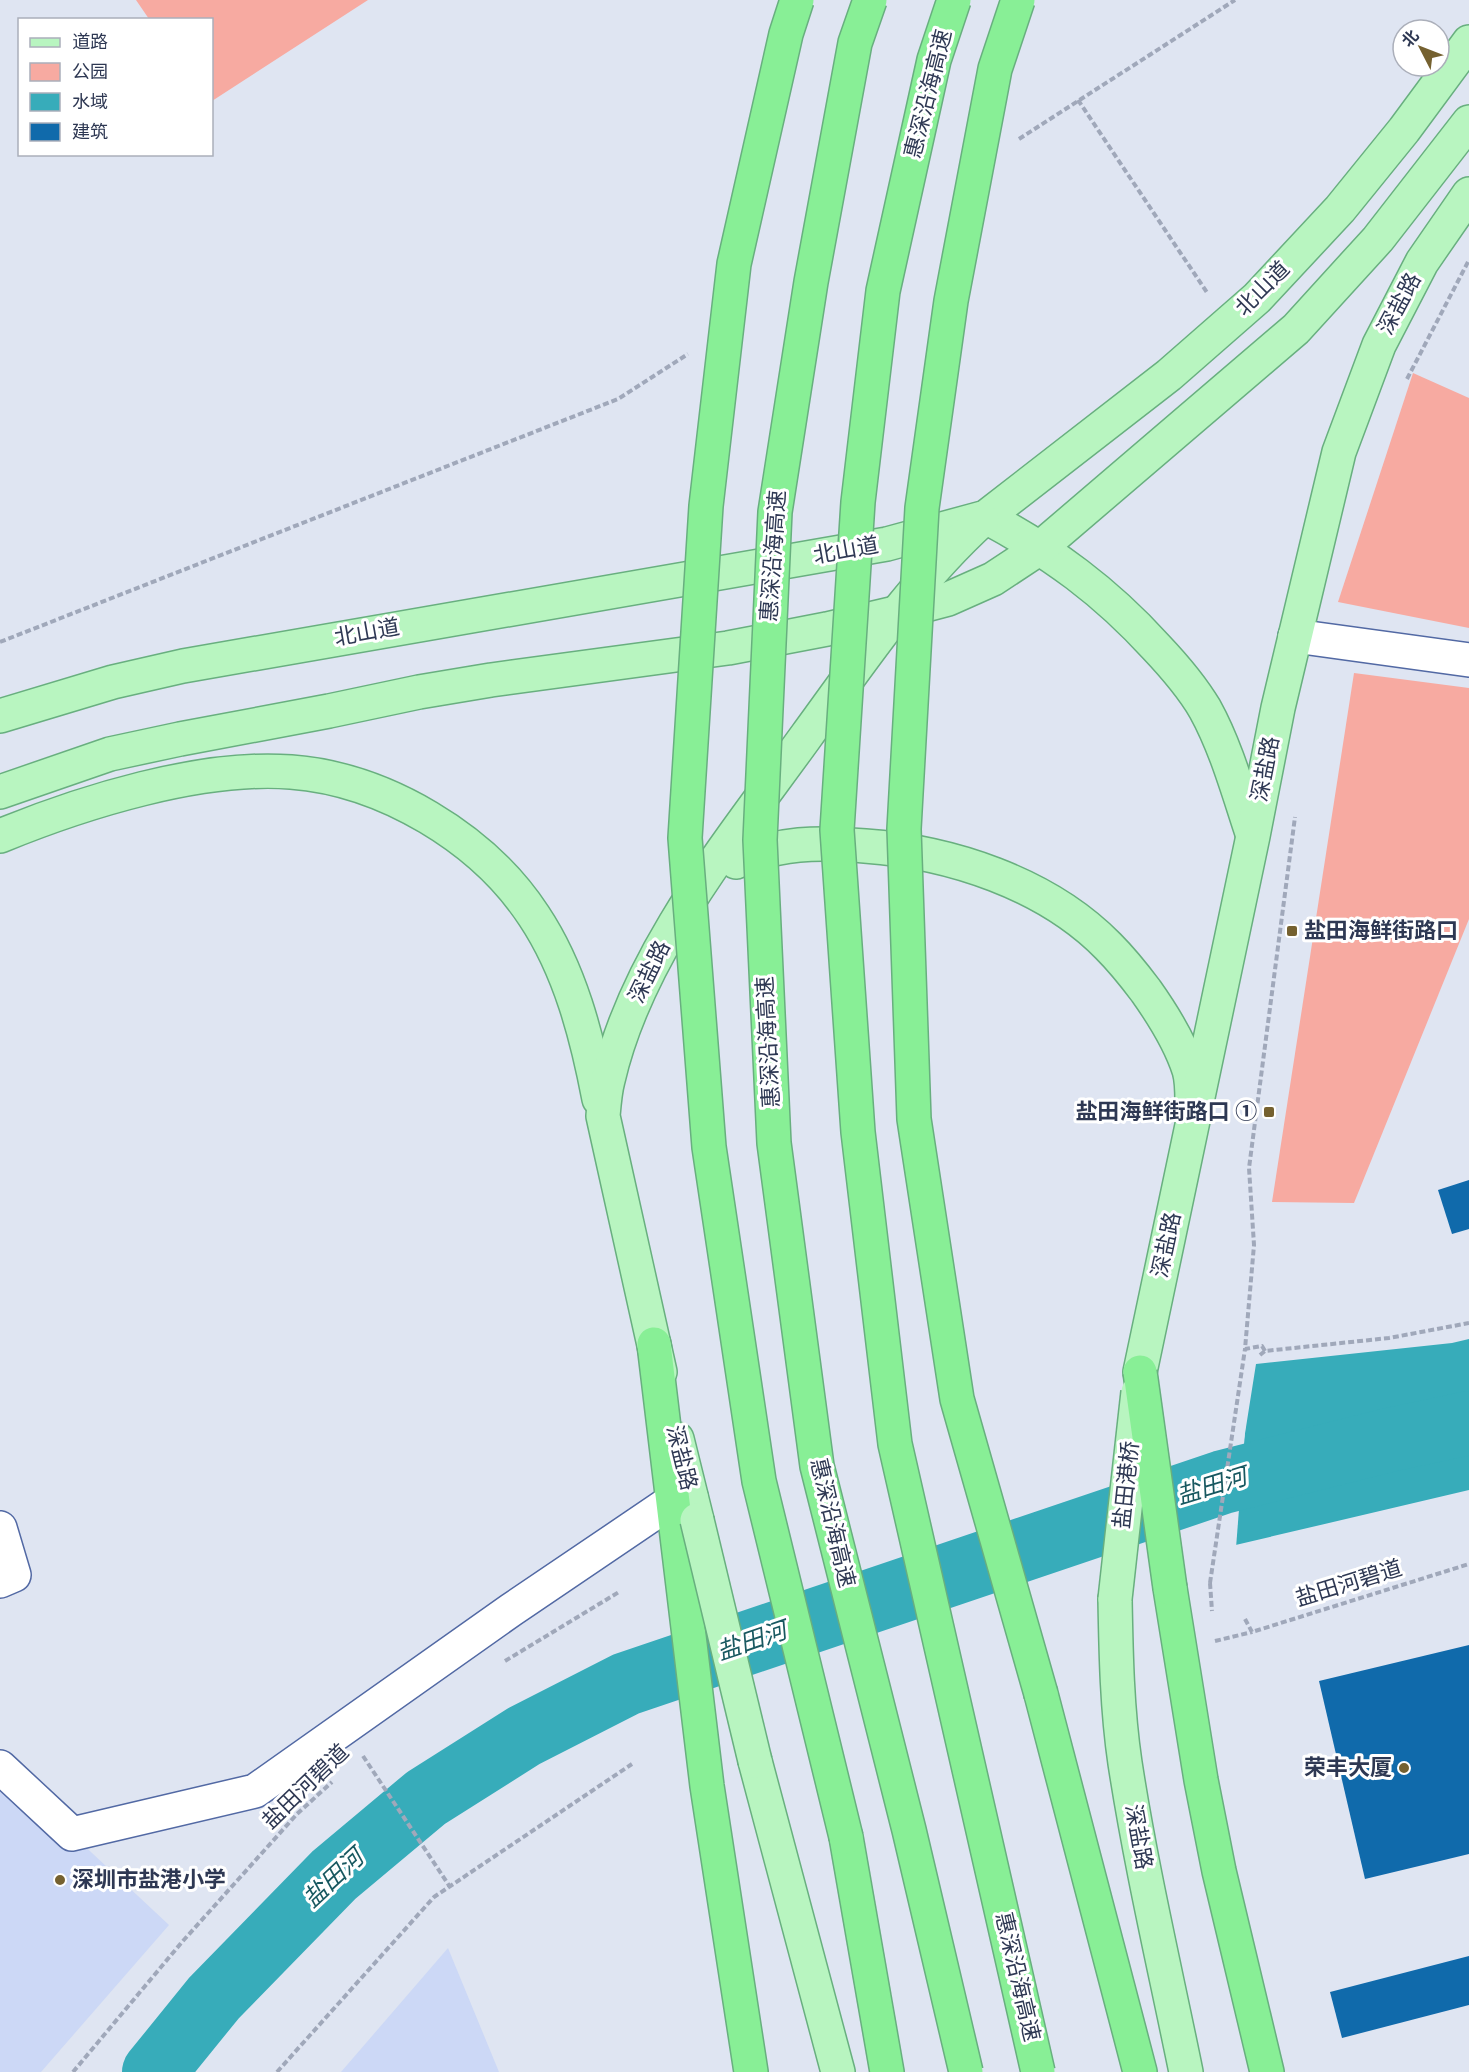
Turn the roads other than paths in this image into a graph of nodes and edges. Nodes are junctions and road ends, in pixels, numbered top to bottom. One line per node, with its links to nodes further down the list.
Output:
1 (797, 0): 31 (highway, bridge)
2 (870, 0): 32 (highway, 惠深沿海高速, bridge)
3 (954, 0): 33 (highway, 惠深沿海高速, bridge)
4 (1018, 0): 34 (highway, bridge)
5 (1469, 42): 10 (main road, 北山道)
6 (1469, 122): 11 (main road)
7 (1469, 147): 9 (main road)
8 (1469, 194): 9 (main road, 深盐路)
9 (1422, 262): 13 (main road, 深盐路)
10 (986, 517): 11 (main road); 12 (main road, 深盐路); 15 (main road, 北山道)
11 (1040, 548): 12 (main road); 18 (main road)
12 (895, 613): 16 (main road); 19 (main road, 深盐路)
13 (1295, 636): 14 (street); 18 (main road, 深盐路)
14 (1469, 660)
15 (0, 716)
16 (0, 792)
17 (0, 836): 20 (main road)
18 (1253, 836): 21 (main road, 深盐路)
19 (699, 885): 20 (main road, 深盐路); 21 (main road)
20 (603, 1116): 22 (main road, 深盐路)
21 (1194, 1119): 23 (main road, 深盐路)
22 (654, 1344): 24 (highway)
23 (1140, 1372): 27 (main road, 盐田港桥, bridge); 36 (highway, bridge)
24 (686, 1506): 28 (street); 29 (highway); 30 (main road, bridge)
25 (0, 1528): 26 (street)
26 (0, 1581)
27 (1115, 1599): 35 (main road, 深盐路)
28 (0, 1767)
29 (751, 2072)
30 (838, 2072)
31 (887, 2072)
32 (966, 2072)
33 (1038, 2072)
34 (1140, 2072)
35 (1186, 2072)
36 (1267, 2072)

